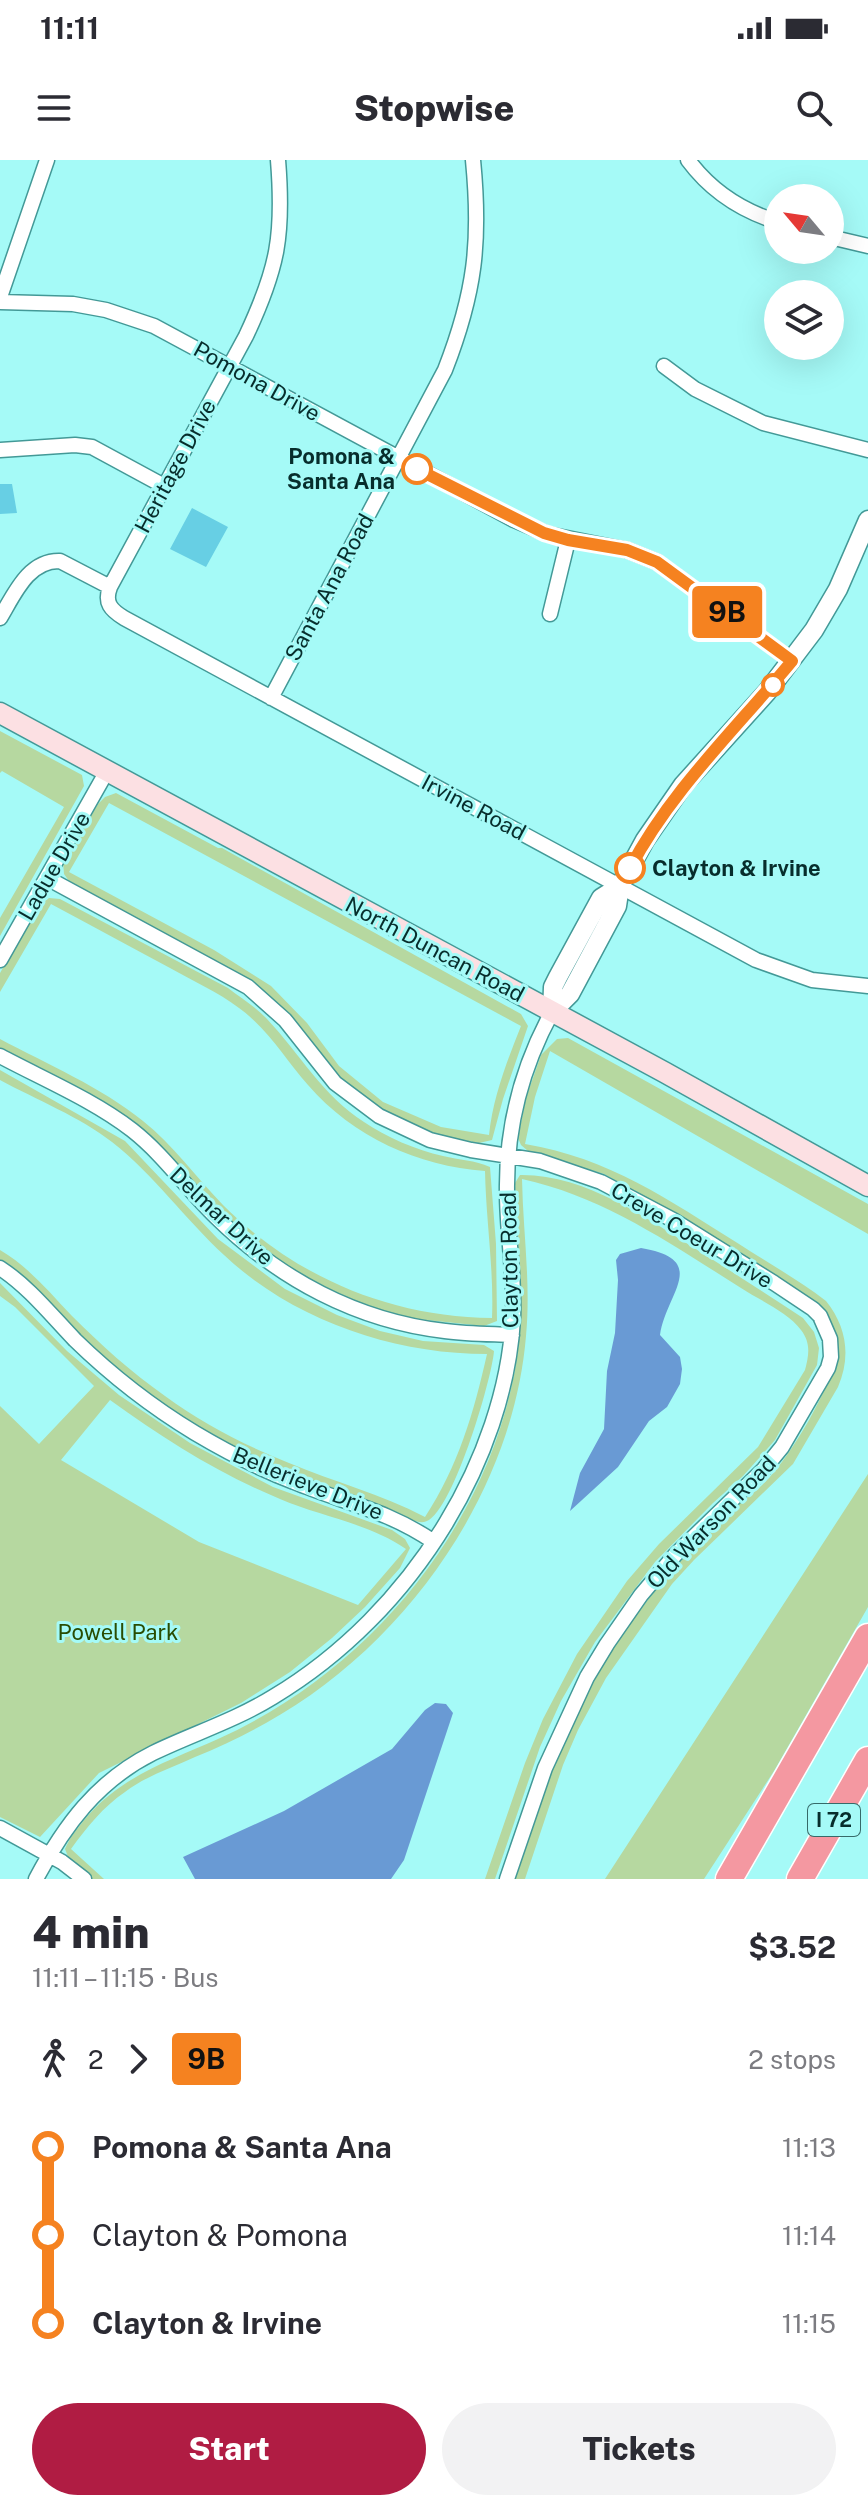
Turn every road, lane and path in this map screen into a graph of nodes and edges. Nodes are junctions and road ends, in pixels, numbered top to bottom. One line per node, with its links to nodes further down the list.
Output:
1 (47, 160): 8 (street)
2 (278, 160): 9 (street, Heritage Drive)
3 (473, 160): 13 (street, Santa Ana Road)
4 (688, 160): 5 (street)
5 (764, 218)
6 (844, 240): 7 (street)
7 (868, 246)
8 (0, 300): 9 (street, Pomona Drive)
9 (229, 366): 13 (street, Pomona Drive); 14 (street, Heritage Drive)
10 (664, 366): 12 (street)
11 (0, 450): 14 (street)
12 (868, 450)
13 (398, 458): 16 (street, Pomona Drive); 21 (street, Santa Ana Road)
14 (164, 486): 17 (street, Heritage Drive)
15 (868, 520): 20 (street)
16 (568, 540): 18 (street); 20 (street, Pomona Drive)
17 (110, 587): 19 (street); 21 (street, Irvine Road)
18 (550, 614)
19 (0, 618)
20 (792, 661): 25 (street)
21 (271, 698): 25 (street, Irvine Road)
22 (0, 713): 23 (main road, North Duncan Road)
23 (107, 771): 24 (street, Ladue Drive); 28 (main road, North Duncan Road)
24 (47, 878): 26 (street, Ladue Drive); 30 (street, Creve Coeur Drive)
25 (620, 886): 27 (street, Irvine Road); 28 (street)
26 (0, 960)
27 (868, 986)
28 (552, 1012): 30 (street, Clayton Road); 31 (main road, North Duncan Road)
29 (0, 1056): 33 (street, Delmar Drive)
30 (508, 1156): 33 (street, Clayton Road); 34 (street, Creve Coeur Drive)
31 (868, 1186)
32 (0, 1268): 35 (street, Bellerieve Drive)
33 (512, 1335): 35 (street, Clayton Road)
34 (830, 1339): 42 (street, Old Warson Road)
35 (434, 1542): 39 (street, Clayton Road)
36 (868, 1637): 43 (highway)
37 (868, 1760): 44 (highway, I 72)
38 (0, 1828): 39 (street)
39 (49, 1854): 40 (street, Clayton Road); 41 (street)
40 (36, 1879)
41 (84, 1879)
42 (507, 1879)
43 (729, 1879)
44 (800, 1879)

